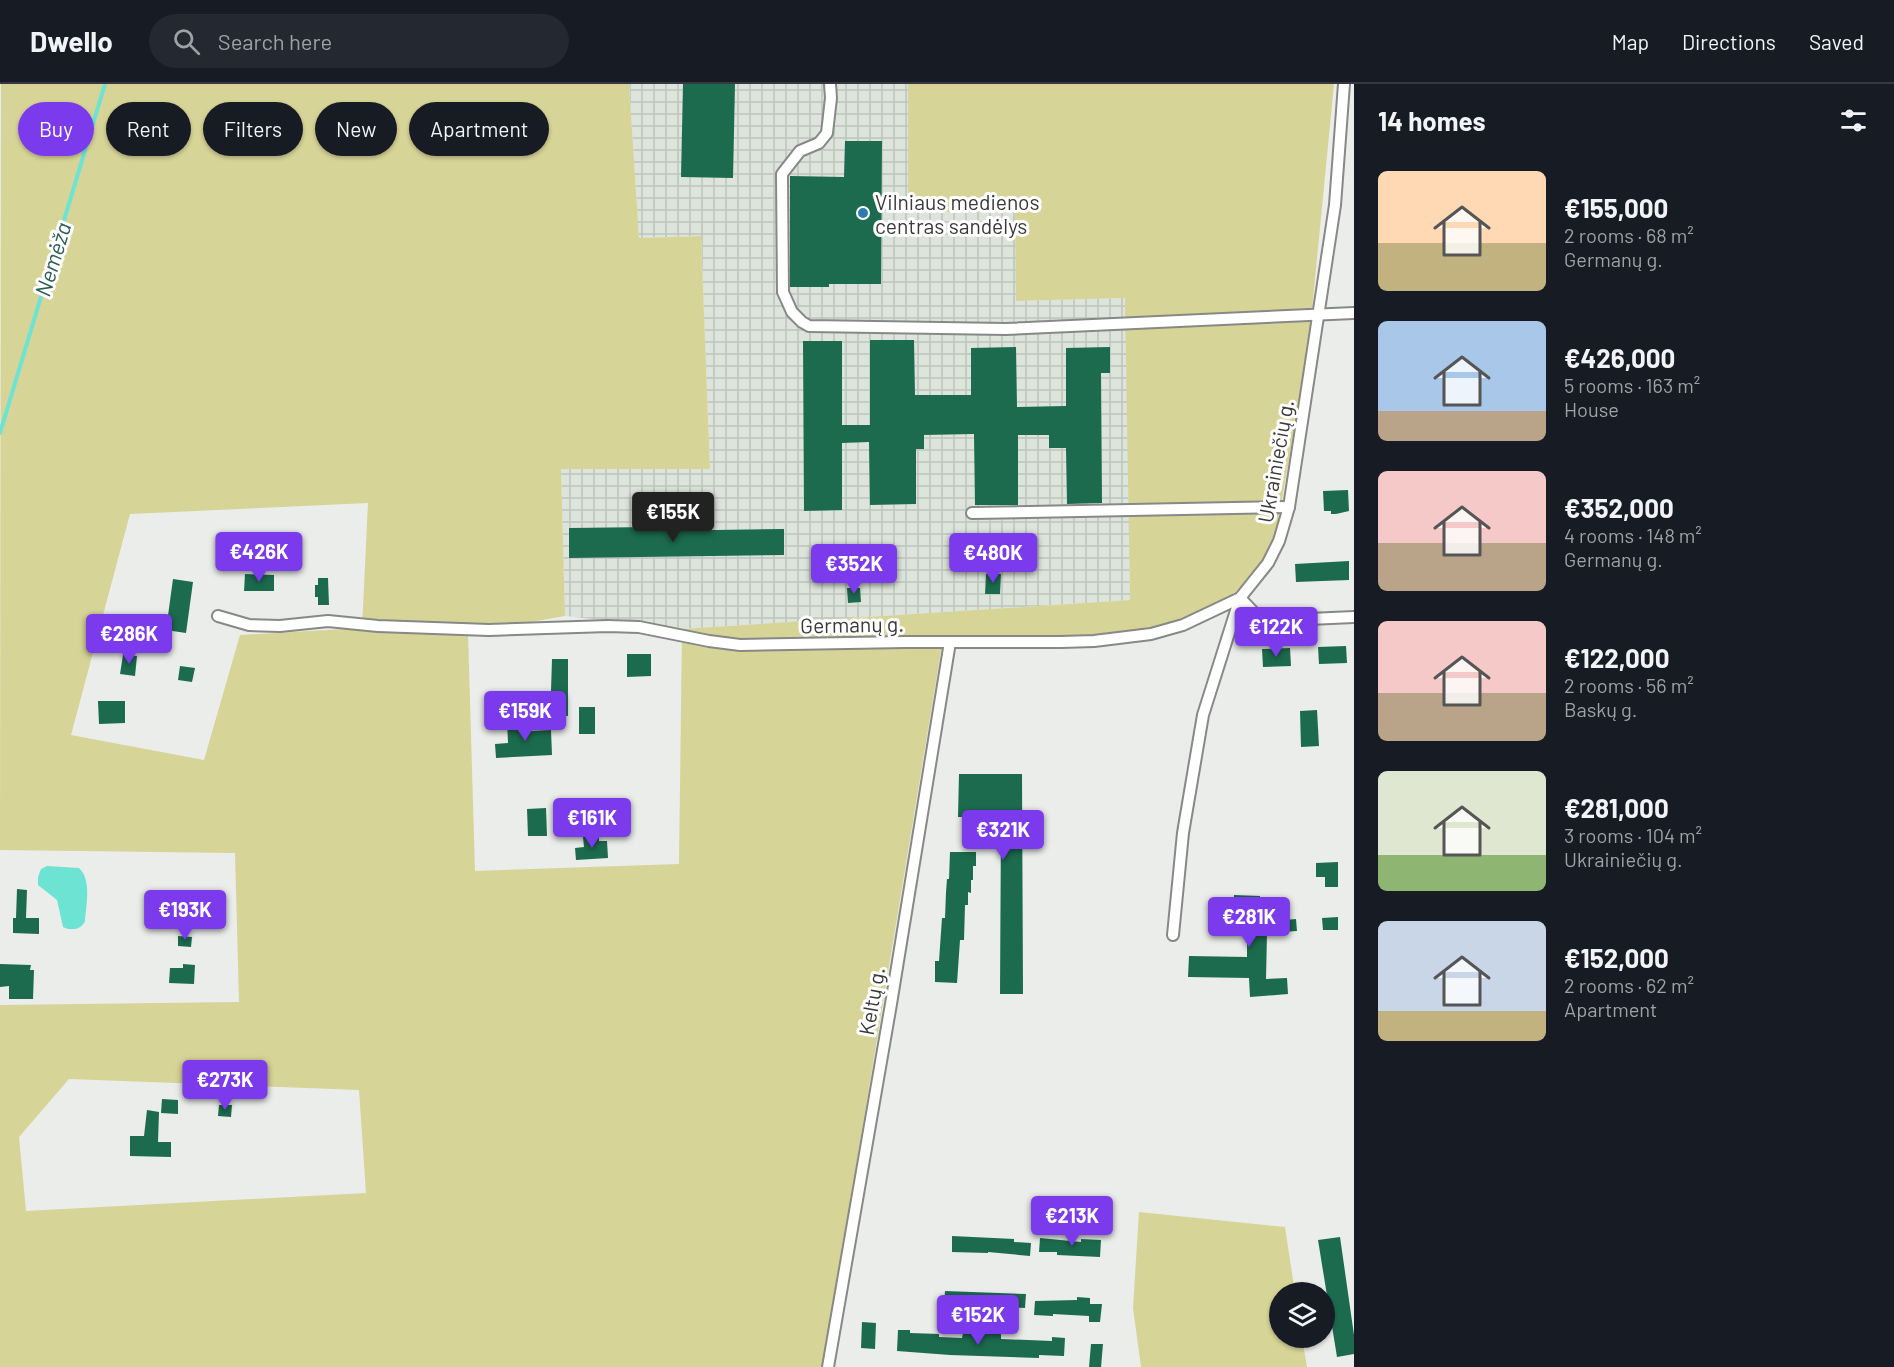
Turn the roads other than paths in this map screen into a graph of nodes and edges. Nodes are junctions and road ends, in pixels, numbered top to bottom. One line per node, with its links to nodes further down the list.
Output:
1 (830, 84): 4 (street)
2 (1344, 84): 4 (street, Ukrainiečių g.)
3 (1354, 313): 4 (street)
4 (1319, 315): 5 (street, Ukrainiečių g.)
5 (1288, 507): 6 (street); 7 (street, Ukrainiečių g.)
6 (972, 513)
7 (1240, 598): 9 (street); 10 (street, Germanų g.); 11 (street, Ukrainiečių g.)
8 (218, 616): 10 (street, Germanų g.)
9 (1354, 617)
10 (950, 642): 12 (street, Keltų g.)
11 (1173, 935)
12 (828, 1367)

